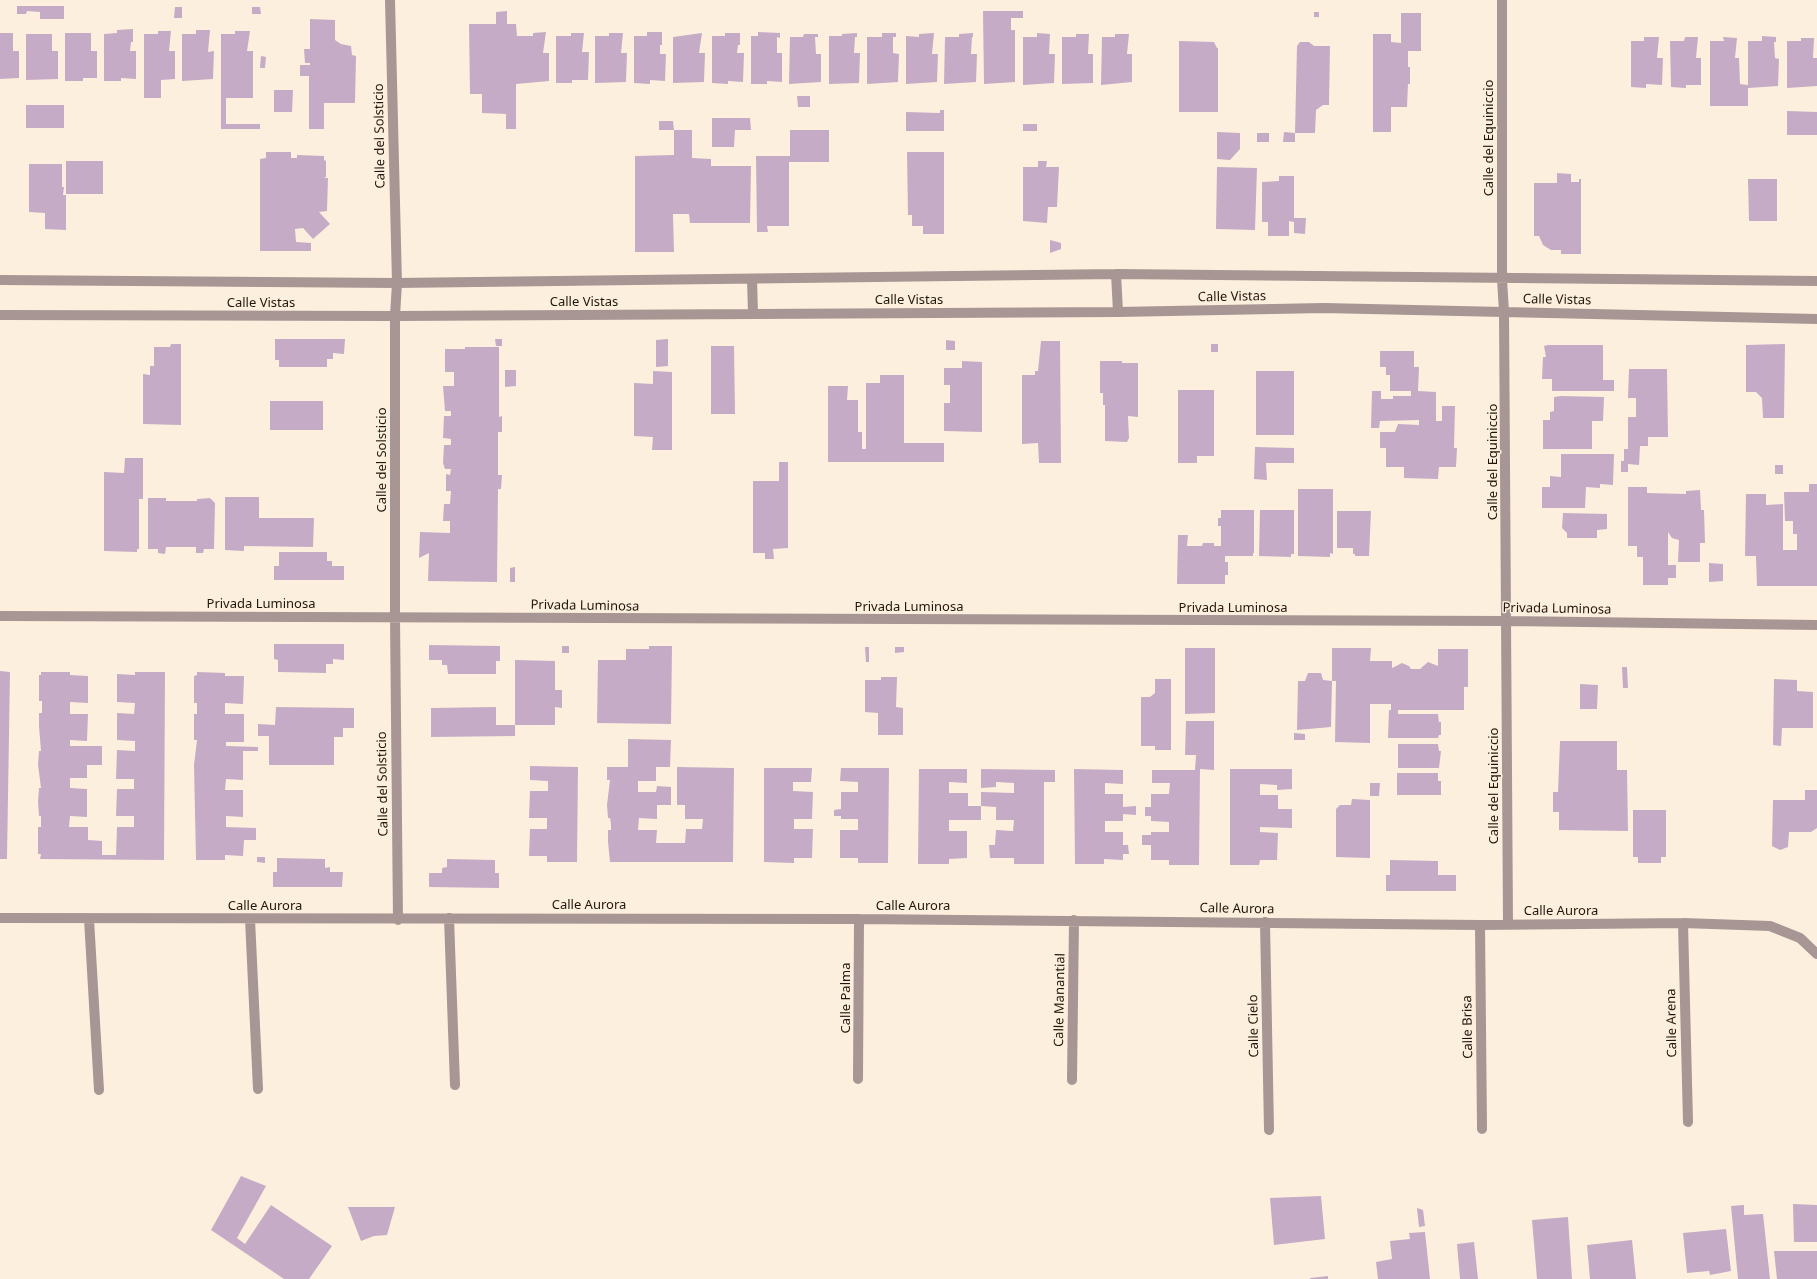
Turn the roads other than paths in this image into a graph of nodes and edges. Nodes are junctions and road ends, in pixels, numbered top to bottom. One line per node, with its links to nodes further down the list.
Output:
1 (390, 0): 8 (street, Calle del Solsticio)
2 (1502, 0): 5 (street, Calle del Equiniccio)
3 (1116, 274): 4 (street, Calle Vistas); 5 (street, Calle Vistas); 9 (street)
4 (752, 279): 8 (street, Calle Vistas); 11 (street)
5 (1502, 279): 7 (street, Calle Vistas); 10 (street, Calle del Equiniccio)
6 (0, 280): 8 (street, Calle Vistas)
7 (1817, 281)
8 (397, 283): 13 (street, Calle del Solsticio)
9 (1118, 312): 10 (street, Calle Vistas); 11 (street, Calle Vistas)
10 (1504, 312): 14 (street, Calle Vistas); 17 (street, Calle del Equiniccio)
11 (753, 313): 13 (street, Calle Vistas)
12 (0, 315): 13 (street, Calle Vistas)
13 (395, 316): 16 (street, Calle del Solsticio)
14 (1817, 319)
15 (0, 616): 16 (street, Privada Luminosa)
16 (395, 617): 17 (street, Privada Luminosa); 24 (street, Calle del Solsticio)
17 (1507, 621): 18 (street, Privada Luminosa); 29 (street, Calle del Equiniccio)
18 (1817, 625)
19 (0, 918): 22 (street, Calle Aurora)
20 (449, 918): 21 (street, Calle Aurora); 24 (street, Calle Aurora); 33 (street)
21 (859, 918): 25 (street, Calle Aurora); 31 (street, Calle Palma)
22 (89, 919): 23 (street, Calle Aurora); 35 (street)
23 (250, 919): 24 (street, Calle Aurora); 34 (street)
24 (398, 920)
25 (1074, 920): 26 (street, Calle Aurora); 32 (street, Calle Manantial)
26 (1265, 922): 28 (street, Calle Aurora); 38 (street, Calle Cielo)
27 (1683, 923): 29 (street, Calle Aurora); 30 (street, Calle Aurora); 36 (street, Calle Arena)
28 (1480, 924): 29 (street, Calle Aurora); 37 (street, Calle Brisa)
29 (1508, 924)
30 (1817, 954)
31 (858, 1078)
32 (1072, 1080)
33 (455, 1086)
34 (258, 1089)
35 (99, 1090)
36 (1688, 1122)
37 (1482, 1129)
38 (1269, 1130)

